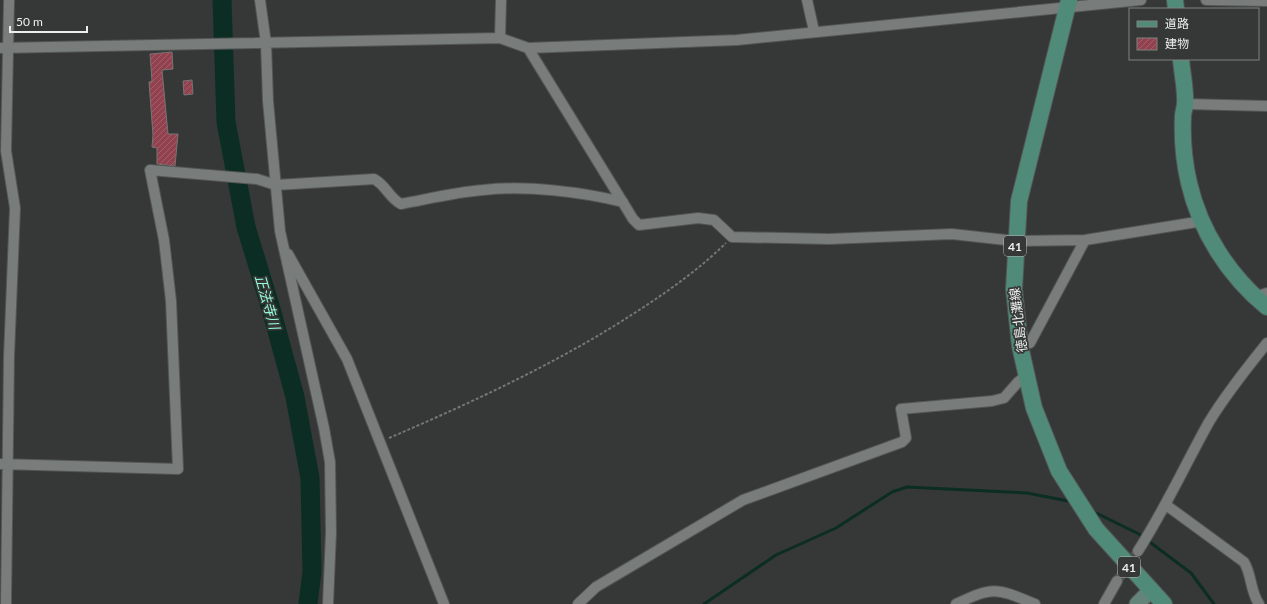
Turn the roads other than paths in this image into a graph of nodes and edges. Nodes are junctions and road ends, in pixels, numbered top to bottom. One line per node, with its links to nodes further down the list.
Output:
1 (9, 0): 12 (street)
2 (260, 0): 11 (street)
3 (501, 0): 10 (street)
4 (807, 0): 9 (street)
5 (1141, 0): 8 (street)
6 (1206, 0): 7 (street)
7 (1267, 1)
8 (1068, 4): 9 (street); 21 (main road, 徳島北灘線 / 41)
9 (814, 31): 13 (street)
10 (500, 38): 11 (street); 13 (street)
11 (266, 43): 12 (street); 17 (street)
12 (4, 48): 27 (street)
13 (528, 48): 18 (street)
14 (1181, 60): 15 (main road)
15 (1185, 104): 16 (street); 19 (main road)
16 (1267, 106)
17 (276, 185): 18 (street); 22 (street); 27 (street)
18 (623, 202): 21 (street)
19 (1203, 221): 20 (street); 23 (main road)
20 (1085, 240): 21 (street); 25 (street)
21 (1015, 241): 25 (main road, 徳島北灘線 / 41)
22 (283, 244): 33 (street); 34 (street)
23 (1263, 299)
24 (1267, 343): 28 (street)
25 (1020, 346): 26 (main road, 徳島北灘線 / 41)
26 (1026, 376): 31 (main road, 徳島北灘線 / 41); 35 (street)
27 (4, 464): 32 (street)
28 (1166, 505): 29 (street); 41 (street)
29 (1140, 547)
30 (1117, 581): 38 (street)
31 (1150, 591): 39 (street); 40 (main road, 徳島北灘線 / 41)
32 (6, 604)
33 (328, 604)
34 (444, 604)
35 (578, 604)
36 (956, 604): 37 (street)
37 (1035, 604)
38 (1104, 604)
39 (1137, 604)
40 (1164, 604)
41 (1260, 604)

